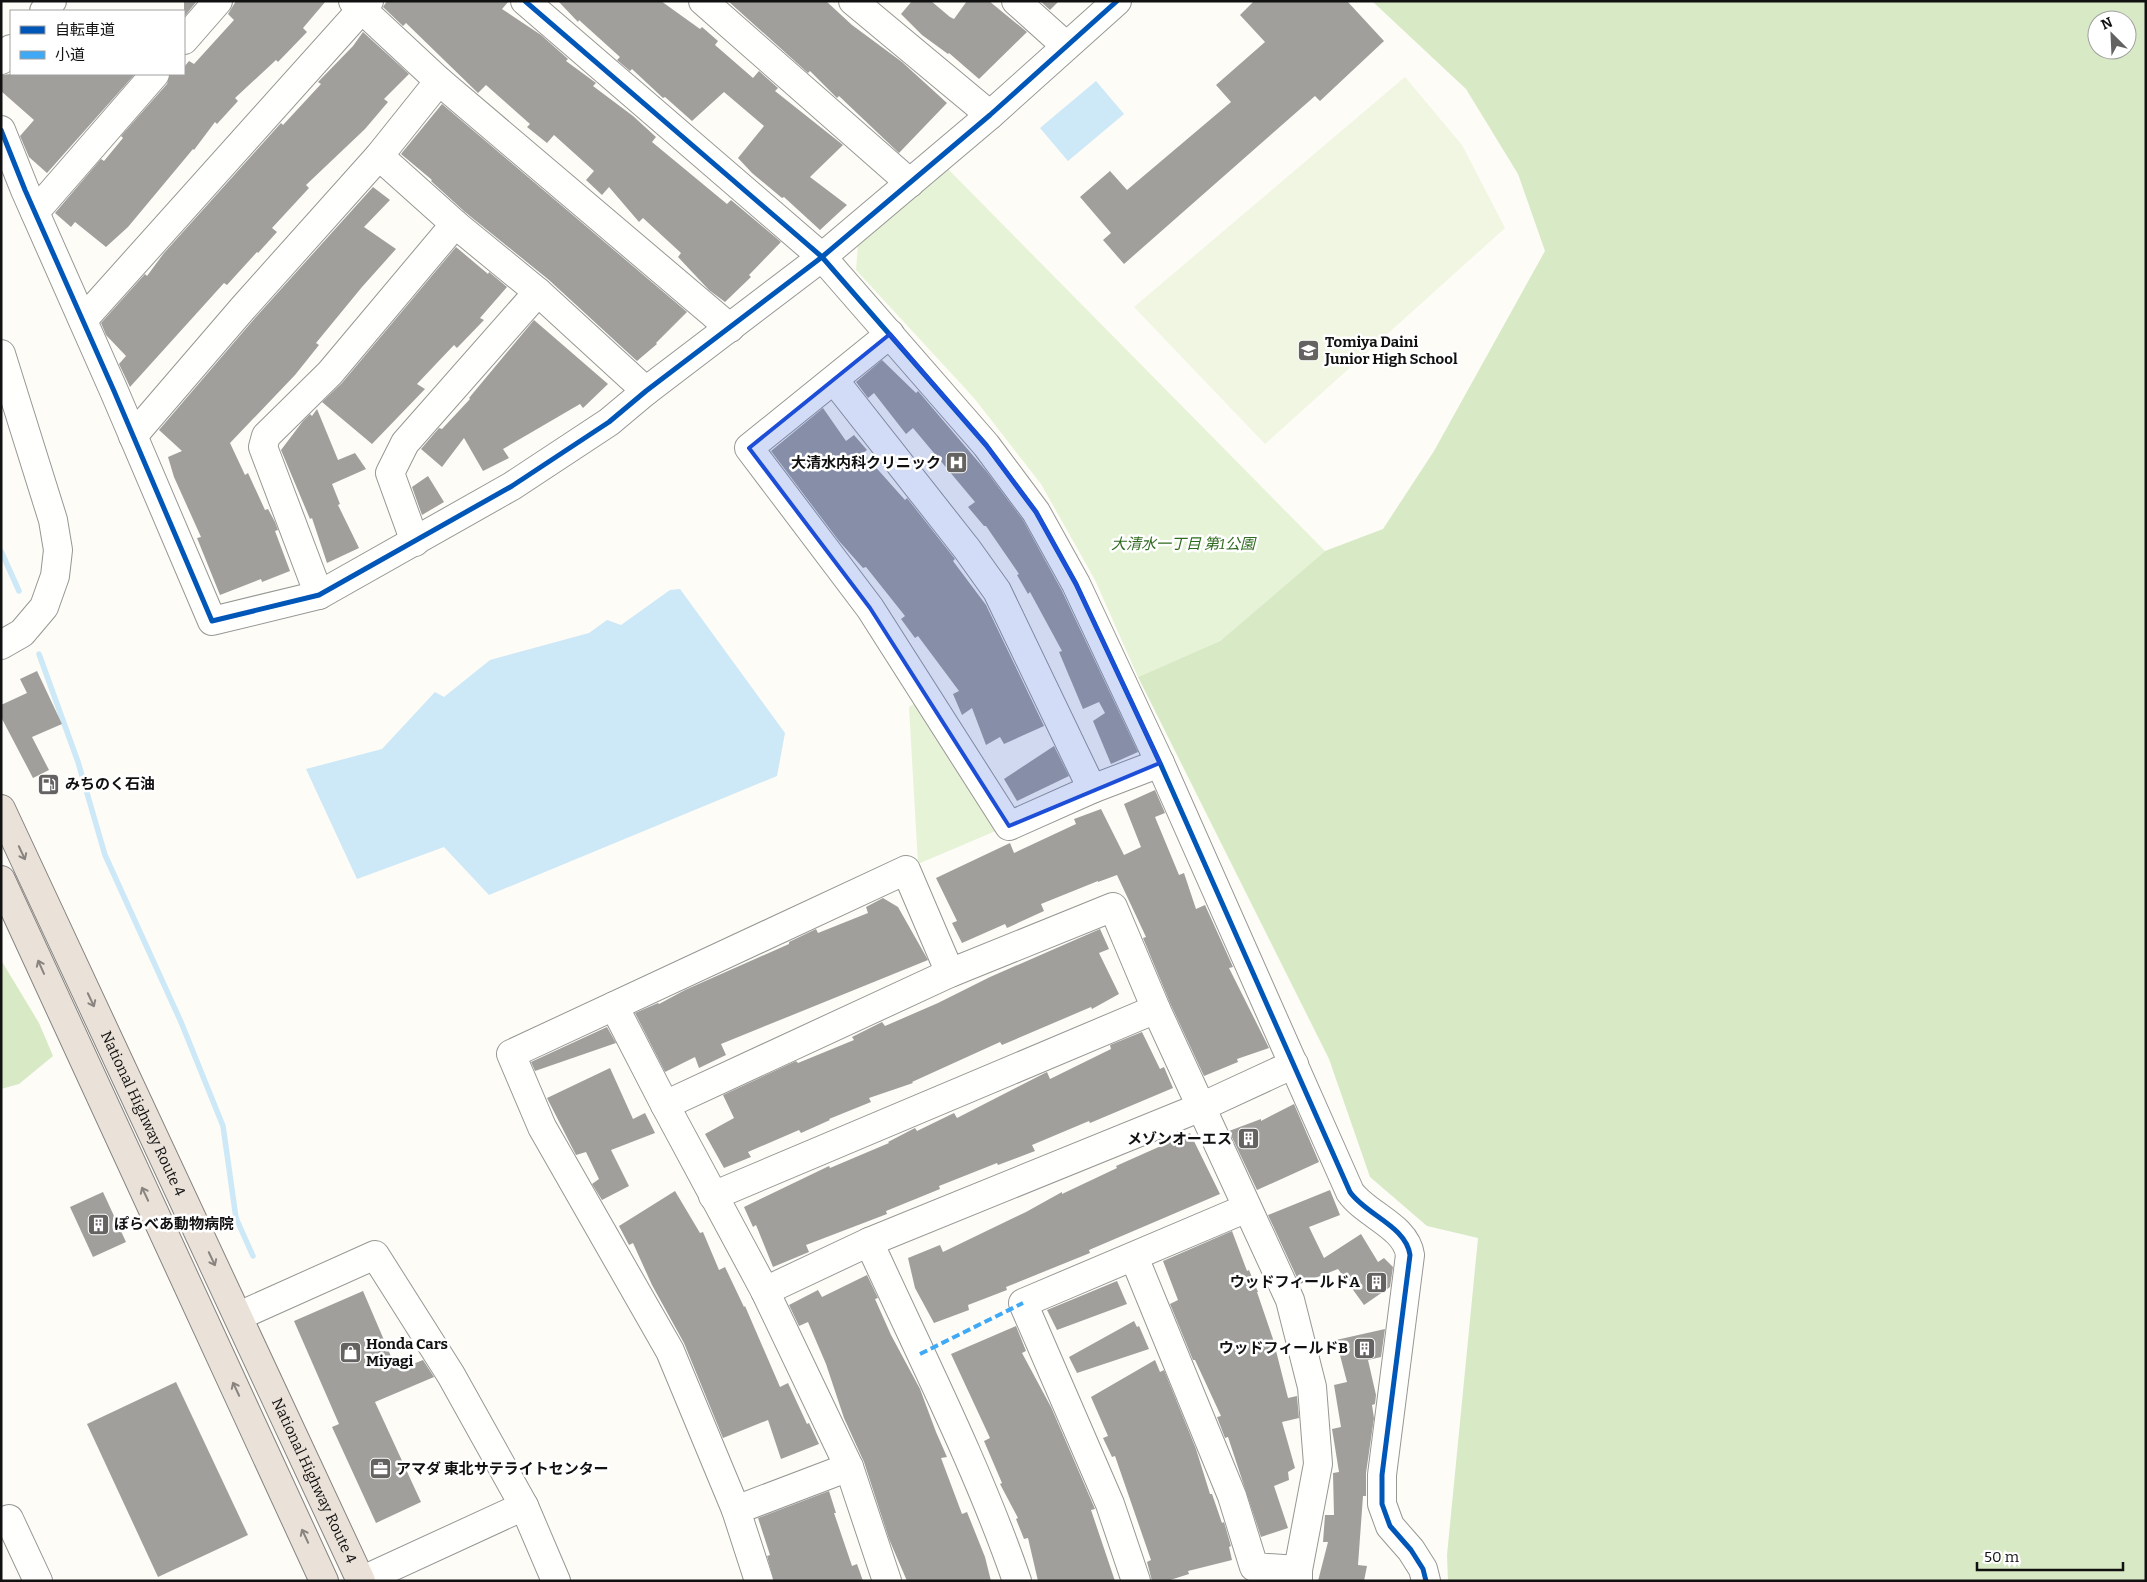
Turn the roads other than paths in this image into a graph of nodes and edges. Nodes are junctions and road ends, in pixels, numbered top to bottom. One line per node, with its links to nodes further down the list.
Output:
1 (218, 1): 8 (street)
2 (525, 1): 20 (street)
3 (703, 1): 17 (street)
4 (853, 1): 14 (street)
5 (1016, 1): 9 (street)
6 (1117, 1): 9 (street)
7 (361, 4): 13 (street); 22 (street)
8 (185, 39)
9 (1066, 45): 14 (street)
10 (10, 49): 11 (street)
11 (1, 60)
12 (154, 75): 18 (street)
13 (439, 81): 16 (street); 23 (street)
14 (990, 115): 17 (street)
15 (1, 130): 18 (street)
16 (378, 156): 19 (street); 28 (street)
17 (910, 183): 20 (street)
18 (35, 212): 22 (street)
19 (455, 224): 21 (street); 30 (street)
20 (822, 257): 23 (street); 24 (street)
21 (538, 292): 27 (street); 29 (street)
22 (82, 320): 28 (street)
23 (730, 328): 27 (street)
24 (890, 334): 26 (street); 32 (street)
25 (1, 354): 31 (street)
26 (834, 380): 33 (street); 33 (street)
27 (646, 391): 29 (street)
28 (133, 436): 30 (street)
29 (415, 542): 30 (street)
30 (319, 596)
31 (1, 645)
32 (1160, 763): 33 (street); 39 (street)
33 (1092, 789)
34 (1, 809): 47 (highway, National Highway Route 4, one-way to 47)
35 (1, 880): 55 (highway, one-way to 35)
36 (950, 973): 37 (street); 38 (street); 40 (street)
37 (614, 1006): 40 (street); 50 (street)
38 (1156, 1008): 41 (street); 42 (street)
39 (1294, 1064): 41 (street); 62 (street)
40 (665, 1105): 42 (street)
41 (1200, 1107): 43 (street); 44 (street)
42 (713, 1196): 46 (street)
43 (1247, 1208): 45 (street); 53 (street)
44 (869, 1242): 46 (street); 60 (street)
45 (1134, 1257): 53 (street); 61 (street)
46 (765, 1291): 48 (street)
47 (238, 1316): 49 (street); 56 (highway, National Highway Route 4)
48 (849, 1468): 50 (street); 59 (street)
49 (524, 1506): 52 (street); 57 (street)
50 (736, 1510): 58 (street)
51 (1, 1523): 54 (street)
52 (403, 1573): 56 (street)
53 (1298, 1575)
54 (38, 1581)
55 (324, 1581)
56 (361, 1581)
57 (556, 1581)
58 (759, 1581)
59 (887, 1581)
60 (1017, 1581)
61 (1136, 1581)
62 (1426, 1581)

